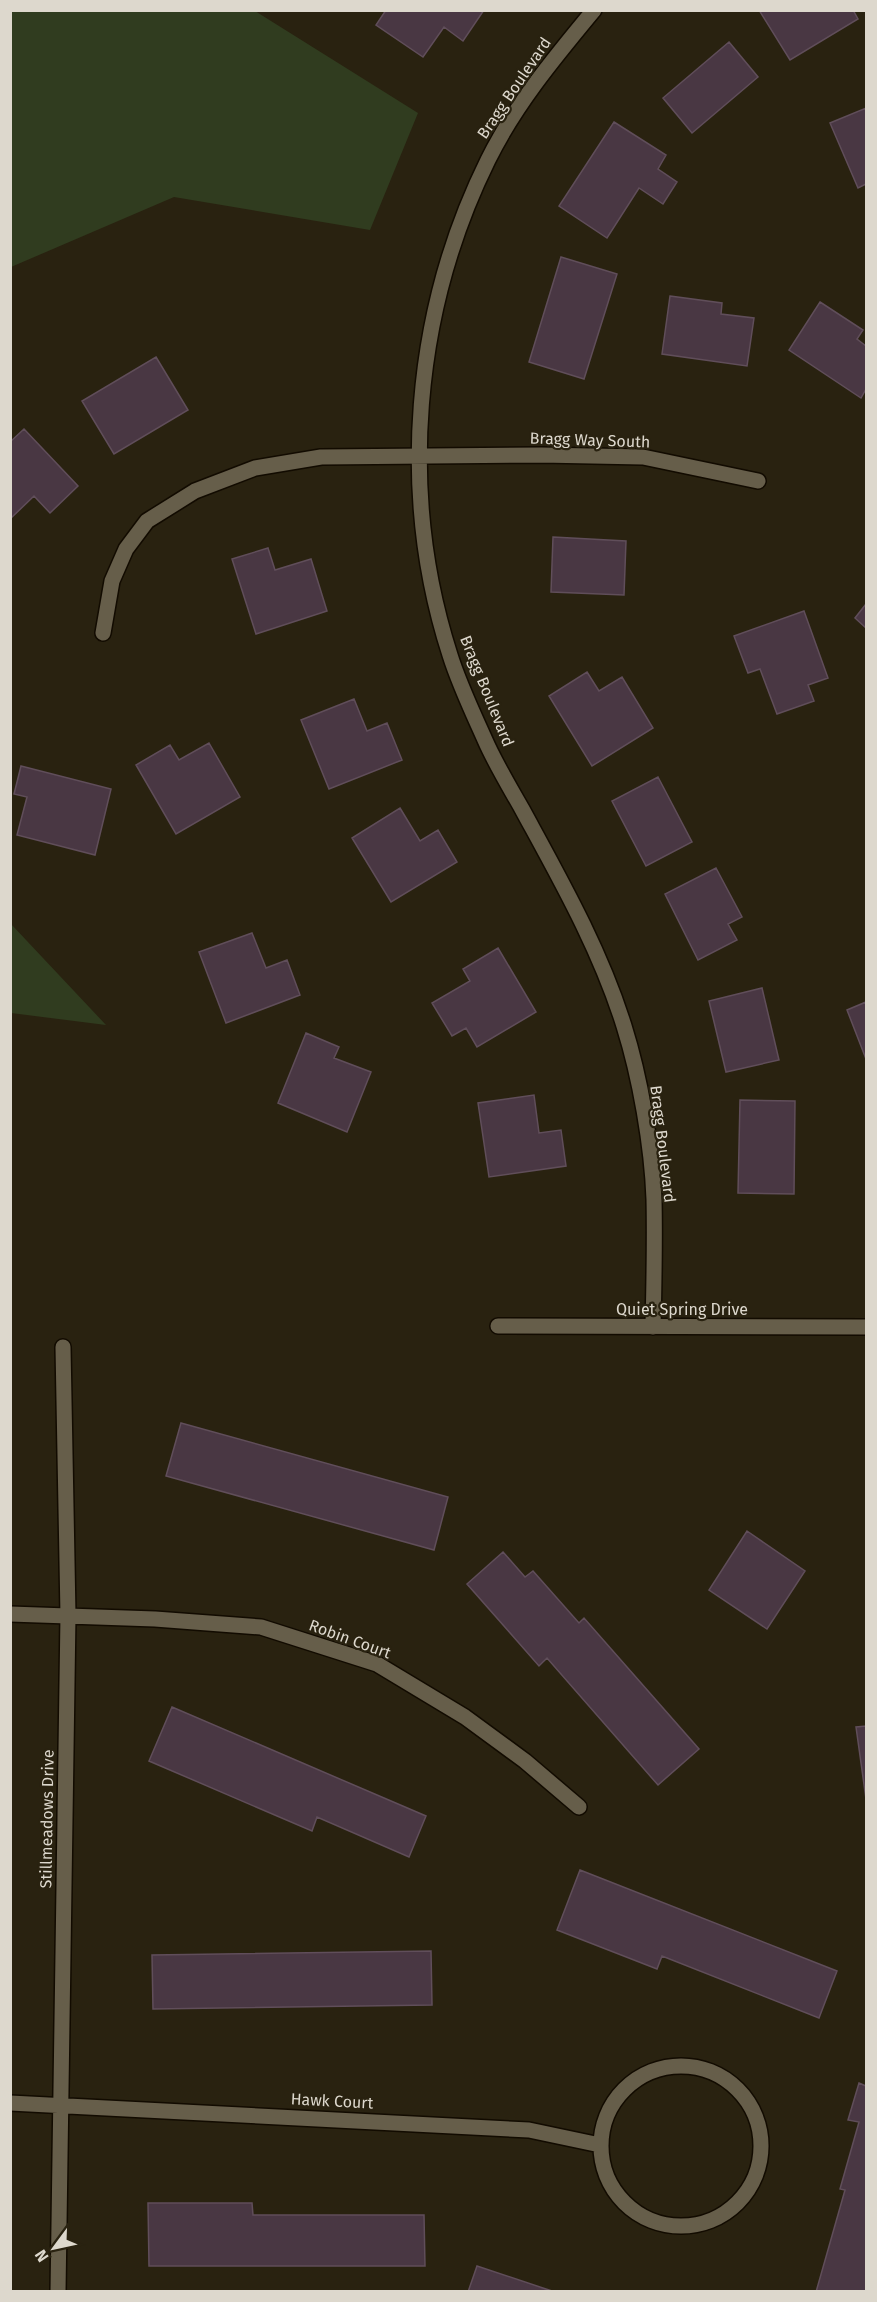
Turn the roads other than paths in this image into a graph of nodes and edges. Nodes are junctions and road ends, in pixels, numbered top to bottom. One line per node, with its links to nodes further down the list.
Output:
1 (594, 10): 2 (street, Bragg Boulevard)
2 (419, 457): 3 (street, Bragg Way South); 4 (street, Bragg Way South); 6 (street, Bragg Boulevard)
3 (758, 481)
4 (103, 633)
5 (498, 1326): 6 (street, Quiet Spring Drive)
6 (654, 1327): 7 (street, Quiet Spring Drive)
7 (867, 1327)
8 (63, 1347): 10 (street, Stillmeadows Drive)
9 (10, 1614): 10 (street, Robin Court)
10 (68, 1615): 11 (street, Robin Court); 13 (street, Stillmeadows Drive)
11 (579, 1807)
12 (10, 2103): 13 (street, Hawk Court)
13 (59, 2104): 14 (street, Hawk Court); 15 (street, Stillmeadows Drive)
14 (600, 2145): 14 (street)
15 (58, 2292)

